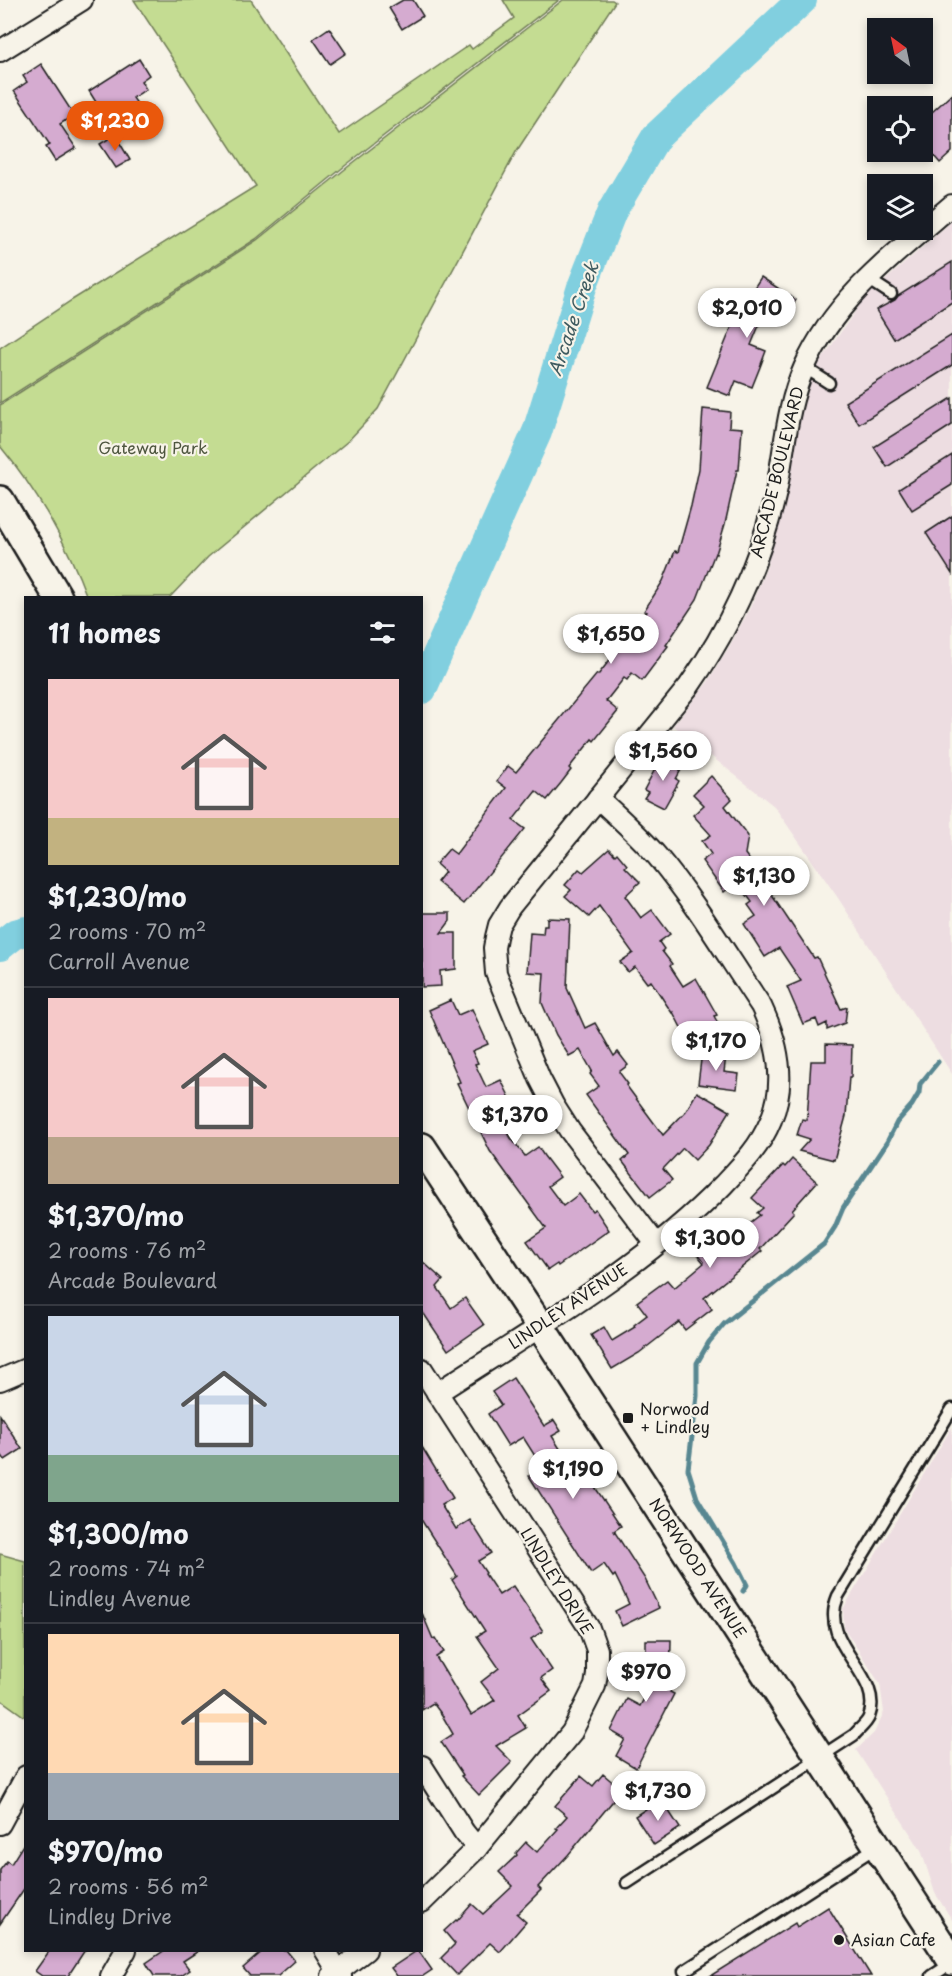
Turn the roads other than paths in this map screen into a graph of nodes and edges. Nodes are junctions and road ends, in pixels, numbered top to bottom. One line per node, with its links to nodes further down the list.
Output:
1 (82, 0): 2 (street)
2 (0, 51)
3 (952, 205): 4 (street, ARCADE BOULEVARD)
4 (868, 279): 5 (lane); 6 (street, ARCADE BOULEVARD)
5 (891, 294)
6 (804, 368): 7 (lane); 10 (street, ARCADE BOULEVARD)
7 (829, 383)
8 (0, 500): 9 (main road)
9 (57, 596)
10 (598, 798): 12 (street, ARCADE BOULEVARD); 12 (street, LINDLEY AVENUE)
11 (423, 1150): 13 (main road, NORWOOD AVENUE)
12 (656, 1244): 13 (street, LINDLEY AVENUE)
13 (540, 1326): 17 (street, LINDLEY AVENUE); 19 (main road, NORWOOD AVENUE)
14 (24, 1370): 16 (street)
15 (423, 1371): 17 (street, LINDLEY DRIVE)
16 (0, 1380)
17 (437, 1393): 24 (street, LINDLEY DRIVE)
18 (952, 1409): 19 (lane)
19 (820, 1757): 23 (main road, NORWOOD AVENUE); 25 (lane)
20 (423, 1768): 24 (street)
21 (24, 1780): 22 (street)
22 (0, 1824)
23 (878, 1846): 30 (main road, NORWOOD AVENUE); 31 (lane)
24 (477, 1848): 26 (street, LINDLEY DRIVE)
25 (627, 1883)
26 (423, 1901)
27 (125, 1952): 33 (street)
28 (326, 1952): 32 (street)
29 (364, 1952): 32 (street)
30 (952, 1962): 34 (lane)
31 (684, 1971)
32 (337, 1974)
33 (111, 1976)
34 (932, 1976)

